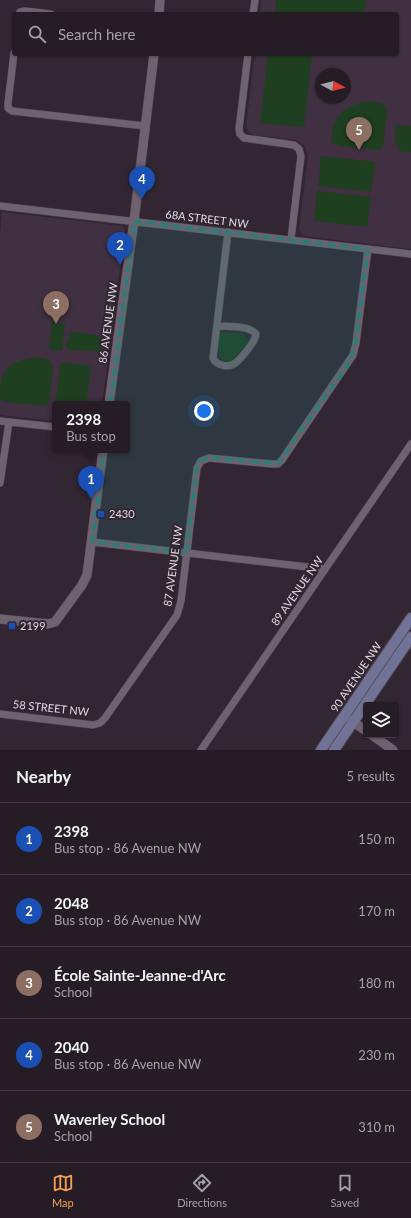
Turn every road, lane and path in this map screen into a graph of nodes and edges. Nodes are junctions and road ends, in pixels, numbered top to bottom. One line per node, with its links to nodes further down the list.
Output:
1 (160, 0): 5 (street)
2 (254, 0): 6 (street)
3 (23, 12): 4 (street)
4 (34, 12)
5 (159, 12)
6 (253, 12)
7 (14, 56): 10 (street)
8 (154, 56): 10 (street, 86 AVENUE NW)
9 (248, 56): 14 (street)
10 (145, 126): 12 (street, 86 AVENUE NW)
11 (0, 206): 12 (street, 68A STREET NW)
12 (134, 221): 13 (street, 68A STREET NW); 18 (street, 86 AVENUE NW)
13 (228, 232): 14 (street, 68A STREET NW); 17 (street)
14 (291, 239): 15 (street, 68A STREET NW)
15 (368, 248): 16 (street, 68A STREET NW); 26 (street, 87 AVENUE NW)
16 (411, 254)
17 (217, 326): 17 (street)
18 (109, 401)
19 (0, 421): 20 (street)
20 (9, 422): 21 (street); 24 (street)
21 (52, 427)
22 (411, 444): 27 (street, 89 AVENUE NW)
23 (103, 453): 25 (street)
24 (0, 483)
25 (92, 542): 26 (street); 29 (street)
26 (187, 553): 27 (street); 34 (street, 87 AVENUE NW)
27 (325, 569): 37 (street, 89 AVENUE NW)
28 (411, 618): 32 (main road, 90 AVENUE NW)
29 (0, 619)
30 (411, 637): 33 (main road)
31 (0, 714): 34 (street, 58 STREET NW)
32 (344, 716): 33 (street); 38 (main road, 90 AVENUE NW)
33 (354, 722): 35 (street); 39 (main road)
34 (100, 723)
35 (363, 729)
36 (376, 738): 40 (street)
37 (201, 750)
38 (321, 750)
39 (334, 750)
40 (393, 750)

